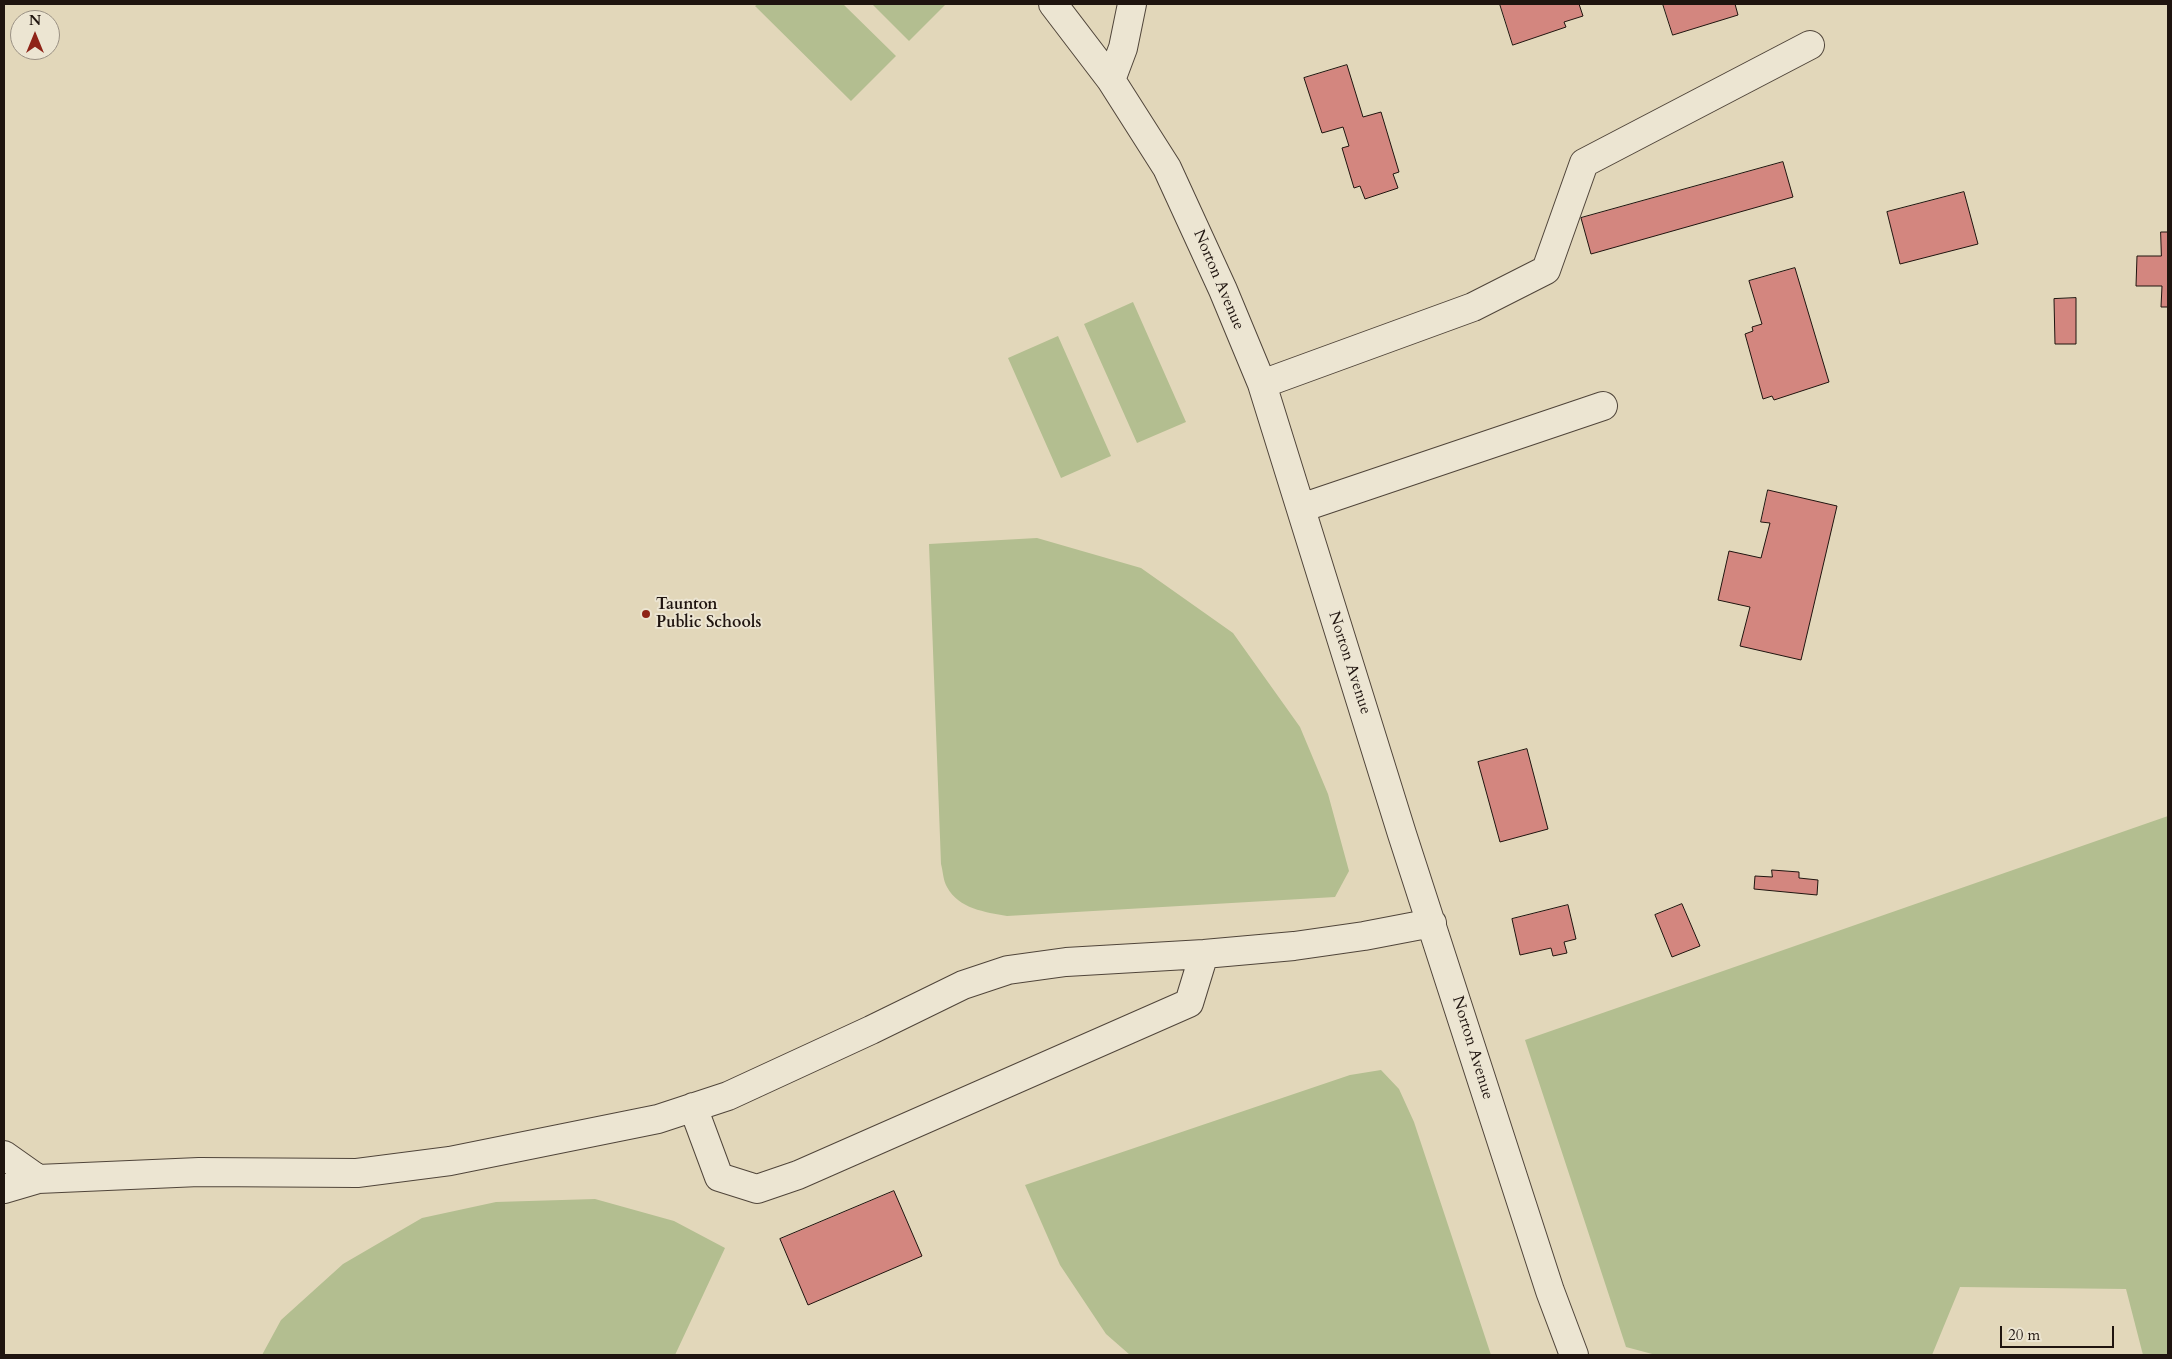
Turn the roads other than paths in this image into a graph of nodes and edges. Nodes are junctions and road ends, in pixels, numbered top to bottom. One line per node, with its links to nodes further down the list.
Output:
1 (1053, 4): 4 (street, Norton Avenue)
2 (1132, 4): 4 (street)
3 (1810, 45): 5 (street)
4 (1111, 80): 5 (street, Norton Avenue)
5 (1262, 384): 7 (street, Norton Avenue)
6 (1603, 406): 7 (street)
7 (1301, 508): 8 (street, Norton Avenue)
8 (1432, 922): 9 (street); 14 (street, Norton Avenue)
9 (1204, 954): 10 (street); 10 (street)
10 (693, 1107): 12 (street)
11 (4, 1155): 12 (street)
12 (38, 1179): 13 (street)
13 (4, 1189)
14 (1574, 1355)

